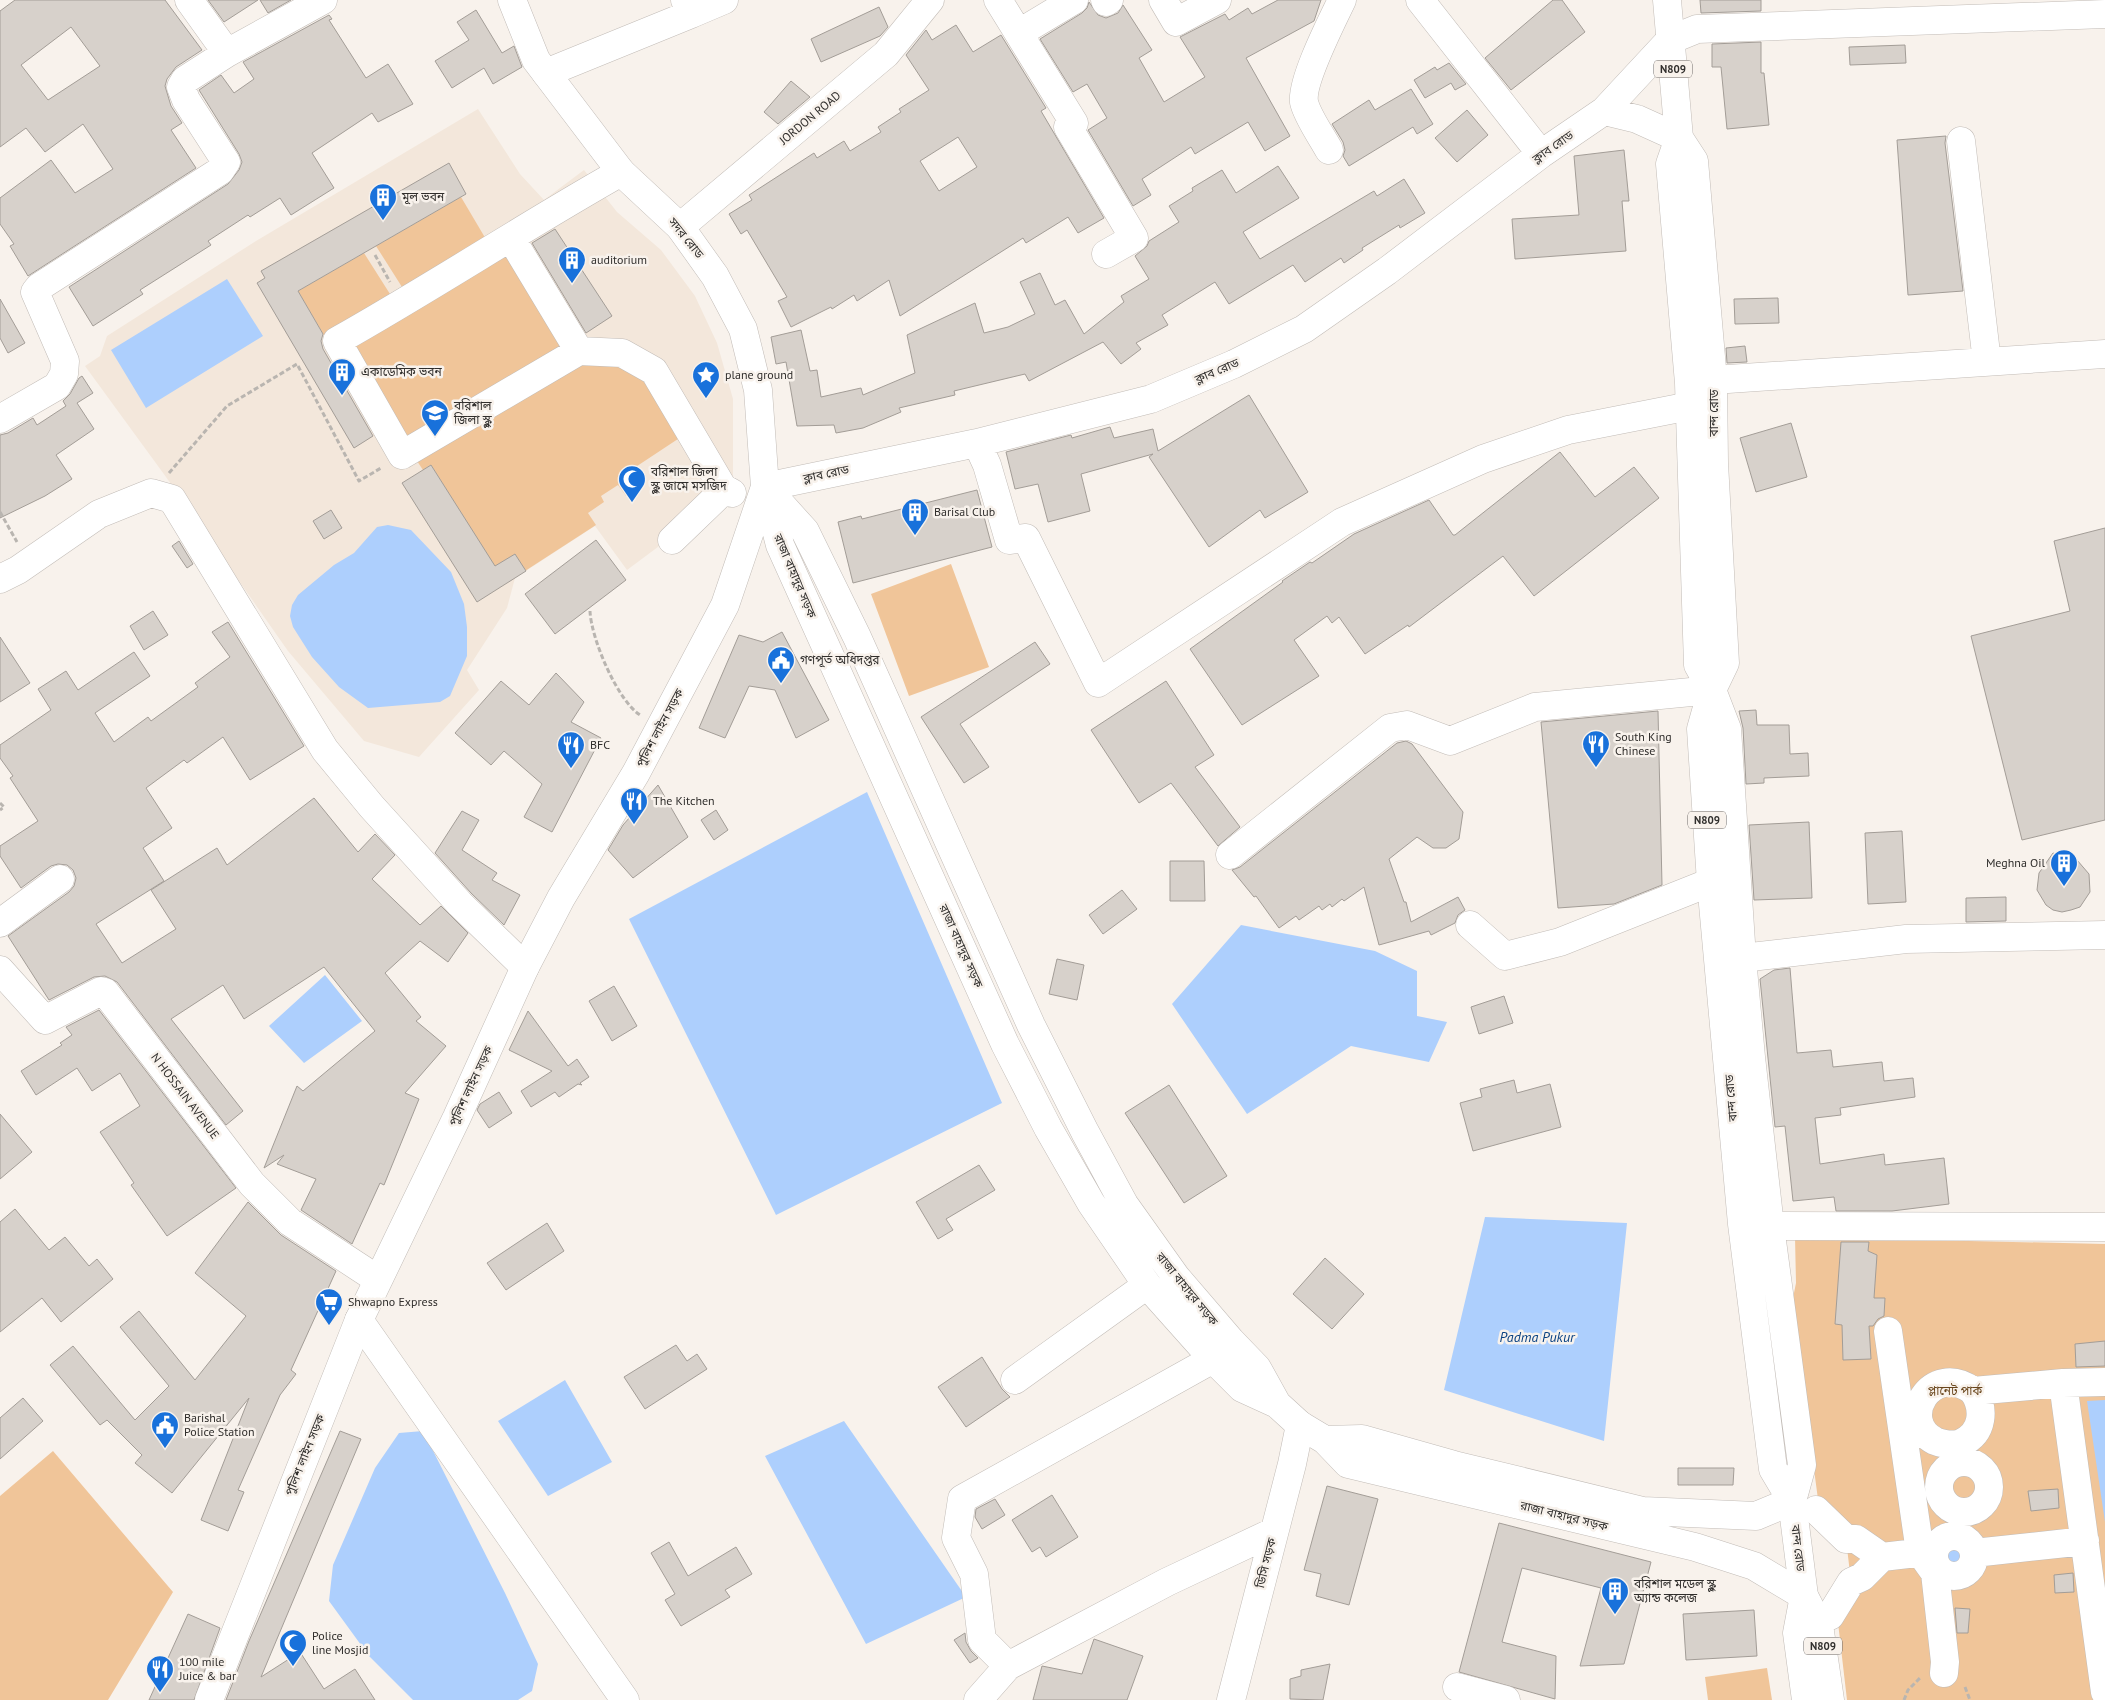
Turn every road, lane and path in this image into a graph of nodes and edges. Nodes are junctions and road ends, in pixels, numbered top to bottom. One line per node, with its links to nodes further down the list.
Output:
1 (189, 0): 19 (main road)
2 (324, 0): 19 (main road)
3 (512, 0): 20 (main road, সদর রোড)
4 (724, 0): 15 (main road)
5 (930, 0): 27 (main road, JORDON ROAD)
6 (998, 0): 17 (main road)
7 (1074, 0): 17 (main road)
8 (1105, 0): 9 (main road)
9 (1109, 0)
10 (1163, 0): 11 (main road)
11 (1217, 0)
12 (1342, 0): 24 (main road)
13 (1420, 0): 25 (main road)
14 (1667, 0): 18 (main road, বান্দ রোড / N809)
15 (688, 7): 20 (main road)
16 (2105, 14): 18 (main road)
17 (1019, 33): 29 (main road)
18 (1670, 40): 21 (main road, ক্লাব রোড); 22 (main road, বান্দ রোড / N809)
19 (227, 53): 35 (main road)
20 (546, 73): 26 (main road, সদর রোড)
21 (1604, 111): 22 (main road); 25 (main road, ক্লাব রোড)
22 (1680, 138): 33 (main road, বান্দ রোড / N809); 34 (main road, বান্দ রোড / N809)
23 (1961, 141): 32 (main road)
24 (1329, 150)
25 (1541, 154): 36 (main road, ক্লাব রোড)
26 (621, 172): 27 (main road, সদর রোড); 28 (main road)
27 (680, 227): 38 (main road, সদর রোড)
28 (511, 238): 30 (main road); 37 (main road)
29 (1106, 254)
30 (579, 351): 37 (main road); 39 (main road)
31 (2105, 354): 32 (main road)
32 (1987, 362): 33 (main road)
33 (1713, 380): 47 (main road, বান্দ রোড / N809)
34 (1690, 406): 36 (main road); 47 (main road, বান্দ রোড / N809)
35 (0, 419)
36 (977, 443): 38 (main road, ক্লাব রোড)
37 (402, 455): 40 (path)
38 (765, 487): 58 (main road, পুলিশ লাইন সড়ক); 63 (main road, রাজা বাহাদুর সড়ক); 71 (main road, রাজা বাহাদুর সড়ক)
39 (725, 488): 42 (main road); 43 (main road)
40 (144, 496): 44 (main road); 58 (main road)
41 (0, 512): 44 (path)
42 (683, 513)
43 (672, 540)
44 (29, 562): 45 (main road)
45 (0, 579)
46 (590, 611): 48 (path)
47 (1712, 690): 51 (main road); 53 (main road, বান্দ রোড / N809); 57 (main road, বান্দ রোড / N809)
48 (640, 715)
49 (0, 803): 50 (path)
50 (0, 810)
51 (1230, 855)
52 (60, 879): 54 (main road)
53 (1711, 882): 55 (main road); 77 (main road, বান্দ রোড / N809)
54 (0, 923)
55 (1470, 925)
56 (2105, 935): 57 (main road)
57 (1742, 958): 60 (main road, বান্দ রোড / N809)
58 (525, 967): 62 (main road, পুলিশ লাইন সড়ক)
59 (0, 970): 62 (main road, N HOSSAIN AVENUE)
60 (1770, 1226): 61 (main road); 77 (main road, বান্দ রোড / N809)
61 (2105, 1227)
62 (377, 1279): 64 (main road, পুলিশ লাইন সড়ক)
63 (1147, 1285): 66 (main road, রাজা বাহাদুর সড়ক); 67 (main road)
64 (359, 1320): 89 (main road, পুলিশ লাইন সড়ক); 90 (main road)
65 (1888, 1330): 76 (main road)
66 (1213, 1359): 71 (main road, রাজা বাহাদুর সড়ক); 84 (main road)
67 (1015, 1380)
68 (2063, 1382): 69 (main road); 70 (main road); 79 (main road)
69 (2105, 1382)
70 (1973, 1391): 74 (main road); 74 (main road)
71 (1277, 1404): 72 (main road, রাজা বাহাদুর সড়ক)
72 (1300, 1425): 73 (main road, রাজা বাহাদুর সড়ক); 78 (main road, ডিসি সড়ক)
73 (1325, 1440): 77 (main road, রাজা বাহাদুর সড়ক); 82 (main road, রাজা বাহাদুর সড়ক)
74 (1972, 1450): 75 (main road); 75 (main road)
75 (1939, 1490): 76 (main road)
76 (1911, 1493): 81 (main road)
77 (1804, 1505): 80 (main road); 82 (main road, বান্দ রোড / N809)
78 (1273, 1532): 84 (main road); 88 (main road, ডিসি সড়ক)
79 (2085, 1541): 81 (main road); 87 (main road)
80 (1882, 1556): 81 (main road); 83 (main road)
81 (1932, 1561): 85 (main road)
82 (1804, 1596): 93 (main road, বান্দ রোড / N809); 94 (main road, বান্দ রোড / N809)
83 (1830, 1616)
84 (1008, 1666): 91 (main road)
85 (1944, 1674)
86 (1457, 1687): 92 (main road)
87 (2105, 1692)
88 (1237, 1696)
89 (208, 1700)
90 (625, 1700)
91 (978, 1700)
92 (1506, 1700)
93 (1806, 1700)
94 (1830, 1700)

